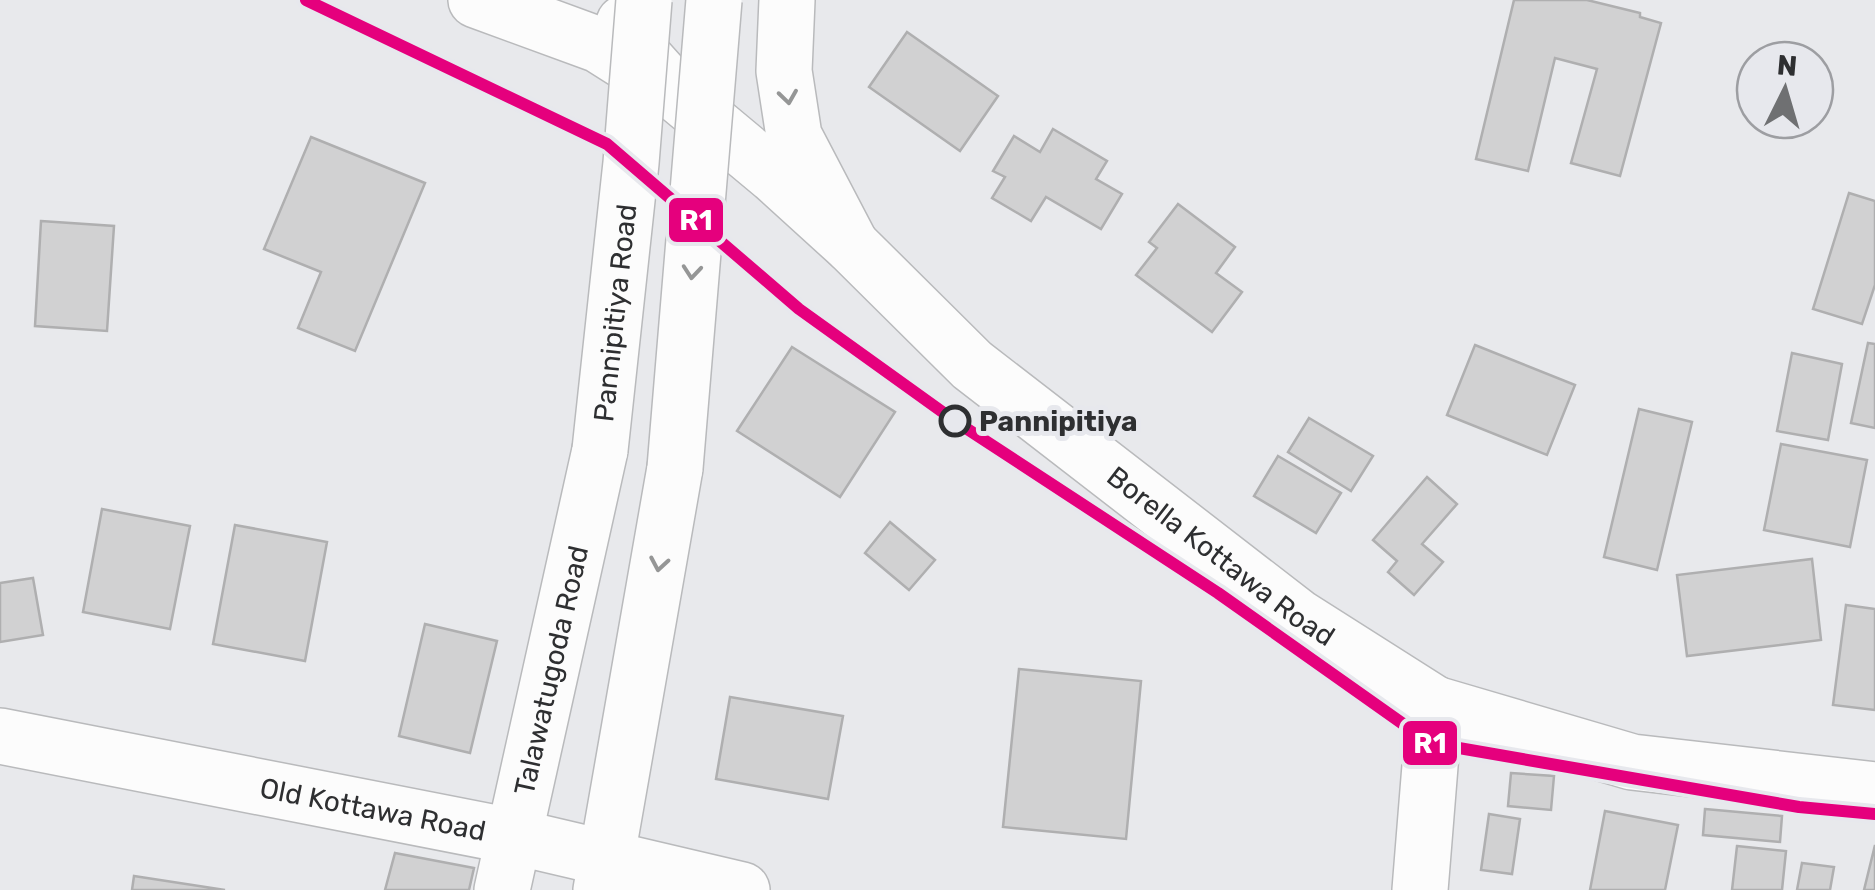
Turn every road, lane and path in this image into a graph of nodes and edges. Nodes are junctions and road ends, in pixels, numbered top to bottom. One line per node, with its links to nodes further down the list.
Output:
1 (476, 0): 5 (street)
2 (644, 0): 7 (street, Pannipitiya Road, bridge)
3 (714, 0): 12 (street, one-way to 12, bridge)
4 (786, 0): 6 (street, one-way to 6)
5 (611, 22): 6 (street, Borella Kottawa Road)
6 (851, 244): 8 (street, Borella Kottawa Road)
7 (600, 450): 11 (street, Talawatugoda Road)
8 (1435, 704): 10 (street, Borella Kottawa Road); 15 (street)
9 (0, 736): 11 (street, Old Kottawa Road)
10 (1875, 790)
11 (516, 836): 12 (street, Old Kottawa Road); 13 (street, Talawatugoda Road)
12 (605, 874): 14 (street, Old Kottawa Road)
13 (502, 890)
14 (742, 890)
15 (1420, 890)

